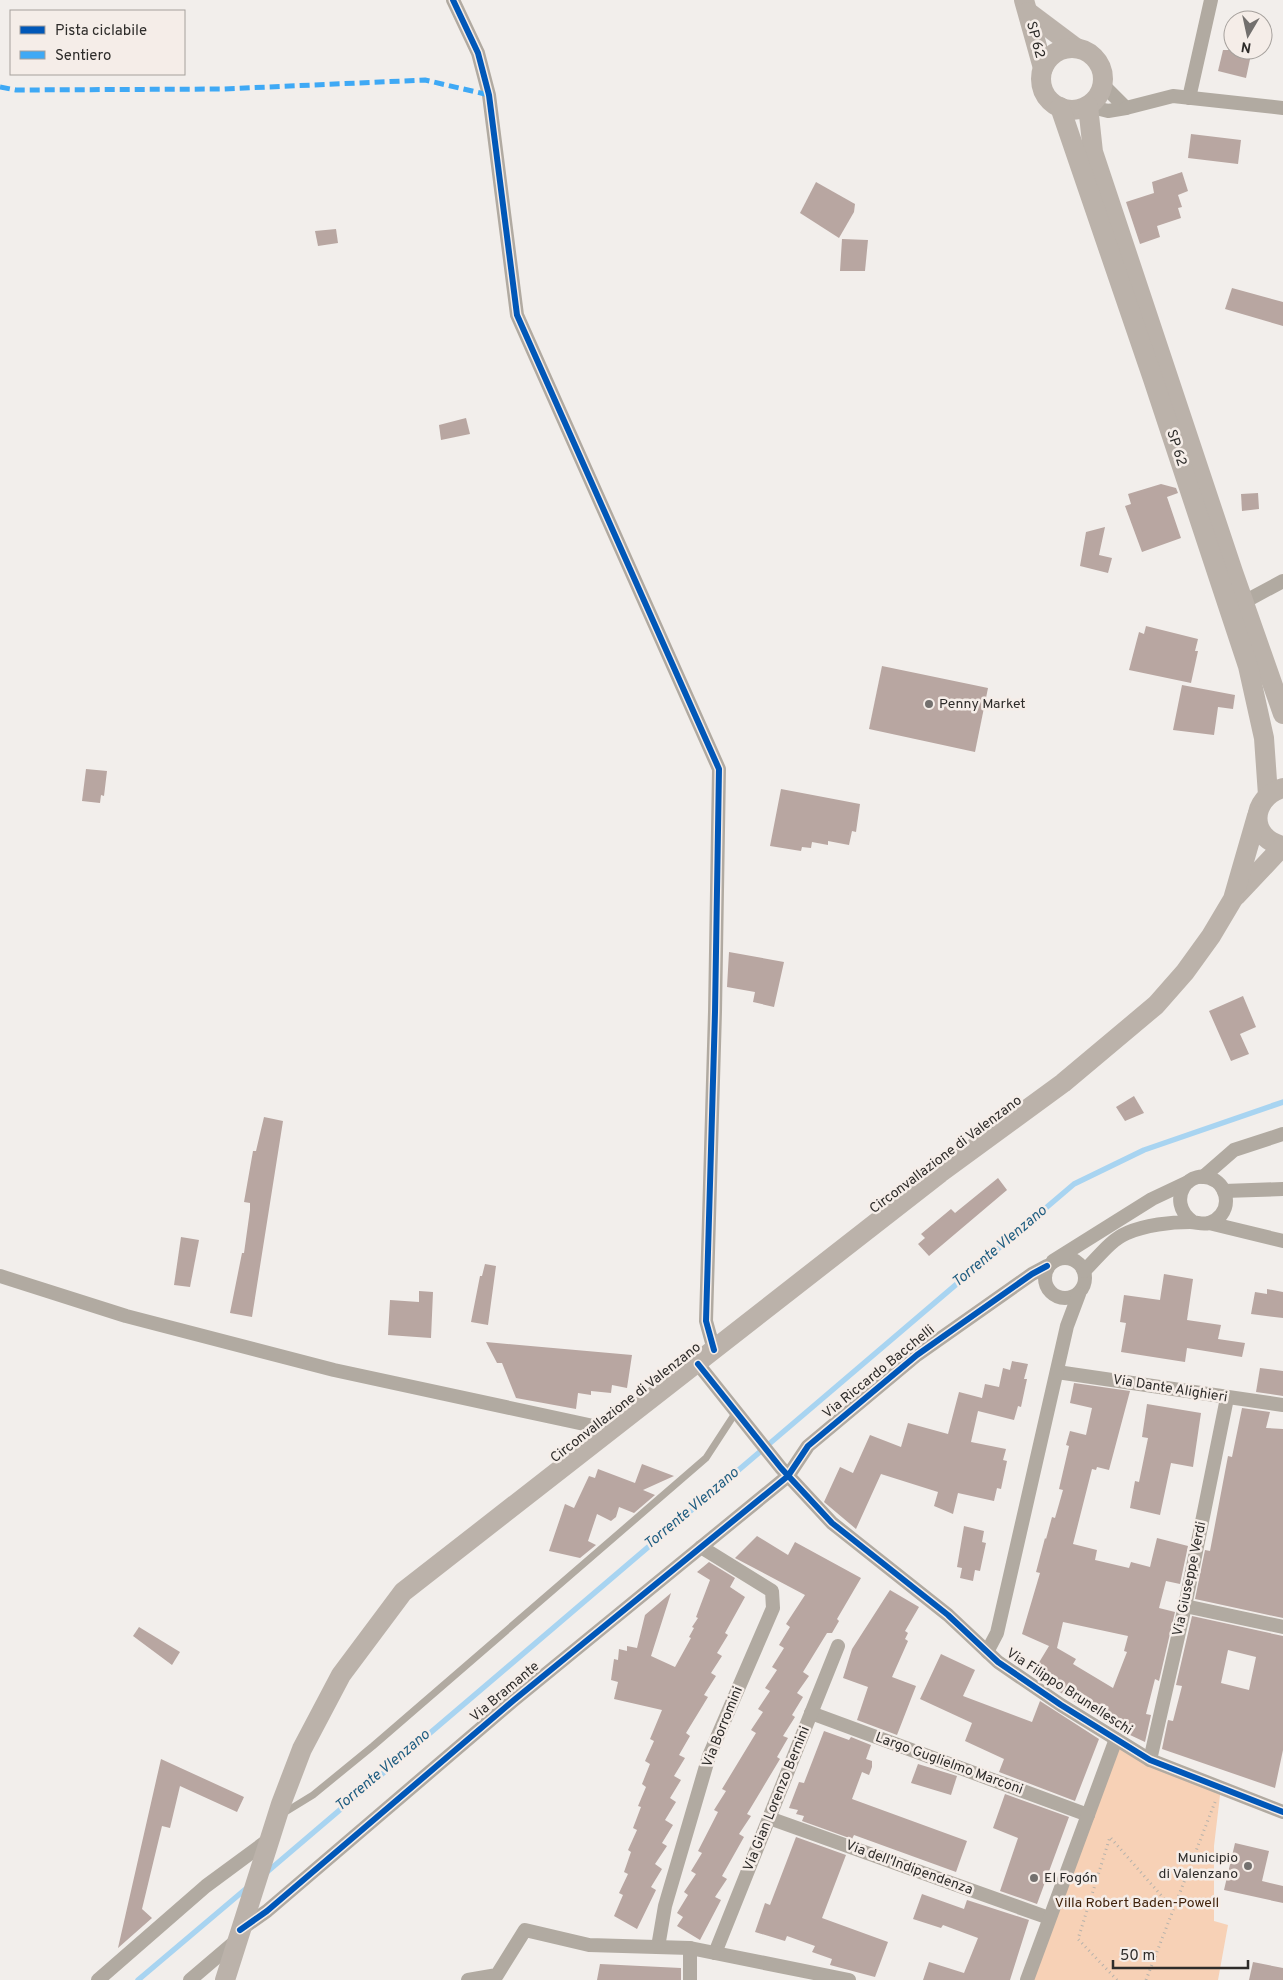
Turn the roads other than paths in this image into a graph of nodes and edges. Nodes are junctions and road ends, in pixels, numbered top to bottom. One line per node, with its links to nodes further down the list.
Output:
1 (453, 0): 30 (street)
2 (1211, 0): 7 (street)
3 (1026, 6): 4 (main road, SP 62); 5 (main road, SP 62)
4 (1076, 48): 5 (main road, SP 62); 6 (main road, SP 62)
5 (1043, 68): 9 (main road, SP 62)
6 (1103, 85): 8 (main road); 10 (street)
7 (1189, 98): 10 (street); 11 (street)
8 (1088, 106): 9 (main road); 10 (street); 13 (main road, SP 62)
9 (1060, 107): 15 (main road, SP 62)
10 (1126, 108)
11 (1283, 108)
12 (1283, 581): 13 (street)
13 (1244, 602): 14 (main road, SP 62)
14 (1283, 714)
15 (1275, 792): 16 (main road)
16 (1258, 816): 17 (main road); 18 (main road)
17 (1283, 846): 18 (main road)
18 (1233, 900): 30 (main road, Circonvallazione di Valenzano)
19 (1283, 1134): 20 (street)
20 (1196, 1179): 22 (street); 23 (street); 26 (street, Via Riccardo Bacchelli)
21 (1283, 1189): 22 (street)
22 (1224, 1191): 24 (street)
23 (1192, 1221): 24 (street); 27 (street)
24 (1209, 1223): 25 (street)
25 (1283, 1241)
26 (1050, 1264): 27 (street); 29 (street); 37 (street, Via Riccardo Bacchelli)
27 (1084, 1271): 29 (street)
28 (0, 1276): 36 (street)
29 (1079, 1294): 32 (street)
30 (714, 1350): 31 (main road, Circonvallazione di Valenzano)
31 (698, 1364): 35 (street, Via Filippo Brunelleschi); 36 (main road, Circonvallazione di Valenzano)
32 (1057, 1372): 33 (street, Via Dante Alighieri); 42 (street)
33 (1227, 1398): 34 (street, Via Dante Alighieri); 39 (street, Via Giuseppe Verdi)
34 (1283, 1405)
35 (736, 1412): 37 (street, Via Filippo Brunelleschi); 48 (lane)
36 (612, 1430): 48 (main road, Circonvallazione di Valenzano)
37 (784, 1472): 38 (street, Via Bramante); 42 (street, Via Filippo Brunelleschi)
38 (701, 1547): 52 (street, Via Bramante); 53 (street, Via Borromini)
39 (1185, 1606): 40 (street); 45 (street, Via Giuseppe Verdi)
40 (1283, 1627)
41 (838, 1646): 43 (street, Via Gian Lorenzo Bernini)
42 (987, 1652): 44 (street, Via Filippo Brunelleschi)
43 (811, 1713): 47 (street, Largo Guglielmo Marconi); 49 (street, Via Gian Lorenzo Bernini)
44 (1116, 1739): 45 (street, Via Filippo Brunelleschi); 47 (street)
45 (1150, 1760): 46 (street, Via Filippo Brunelleschi)
46 (1282, 1808)
47 (1088, 1815): 51 (street)
48 (277, 1816): 50 (main road, Circonvallazione di Valenzano)
49 (769, 1818): 51 (street, Via dell'Indipendenza); 55 (street, Via Gian Lorenzo Bernini)
50 (269, 1843): 52 (main road, Circonvallazione di Valenzano); 57 (street)
51 (1049, 1918): 63 (street)
52 (241, 1930): 58 (street, Via Bramante); 59 (main road, Circonvallazione di Valenzano)
53 (658, 1947): 54 (street); 60 (street)
54 (690, 1948): 55 (street); 61 (street)
55 (716, 1953): 56 (street)
56 (812, 1976): 62 (street)
57 (98, 1980)
58 (190, 1980)
59 (225, 1980)
60 (468, 1980)
61 (690, 1980)
62 (848, 1980)
63 (1026, 1980)

